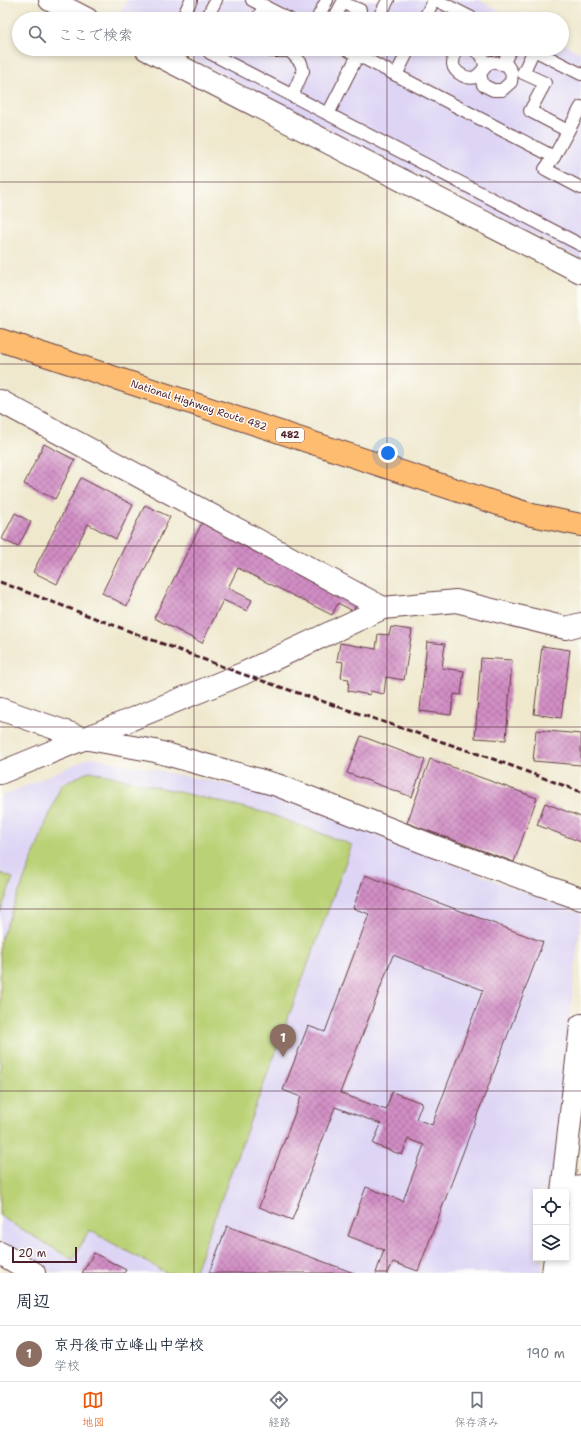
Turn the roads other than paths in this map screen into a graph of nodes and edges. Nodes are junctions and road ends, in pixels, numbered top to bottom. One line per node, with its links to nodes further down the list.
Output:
1 (50, 0): 11 (street)
2 (191, 0): 12 (lane)
3 (216, 0): 13 (lane)
4 (253, 0): 9 (lane)
5 (328, 0): 16 (lane)
6 (388, 0): 18 (lane)
7 (435, 0): 19 (lane); 20 (lane)
8 (344, 1): 10 (lane); 17 (lane)
9 (265, 6): 14 (lane); 15 (lane)
10 (360, 10)
11 (73, 12)
12 (185, 12)
13 (210, 12)
14 (261, 12)
15 (276, 12)
16 (322, 12)
17 (338, 12)
18 (382, 12)
19 (428, 12)
20 (453, 12)
21 (167, 56): 43 (street)
22 (216, 56): 36 (lane)
23 (295, 56): 36 (lane)
24 (358, 56): 38 (lane)
25 (366, 56): 35 (lane)
26 (406, 56): 35 (lane)
27 (453, 56): 33 (lane)
28 (482, 56): 33 (lane)
29 (507, 56): 32 (lane)
30 (530, 56): 39 (lane)
31 (546, 56): 34 (lane)
32 (503, 64): 33 (lane); 33 (lane)
33 (482, 69)
34 (581, 74)
35 (396, 75): 40 (lane)
36 (292, 96): 38 (lane)
37 (581, 107): 39 (lane)
38 (328, 114): 42 (lane)
39 (568, 131): 40 (lane)
40 (554, 157): 41 (lane)
41 (581, 188)
42 (581, 245)
43 (581, 272)
44 (0, 340): 46 (highway, National Highway Route 482 / 482)
45 (0, 401): 47 (street)
46 (581, 525)
47 (383, 608): 48 (street); 50 (street)
48 (581, 624)
49 (0, 709): 50 (street)
50 (83, 738): 51 (street); 52 (street)
51 (0, 773)
52 (581, 899)
53 (581, 1025): 54 (street)
54 (576, 1190): 59 (street)
55 (0, 1253): 57 (street)
56 (555, 1261): 58 (street)
57 (34, 1273)
58 (553, 1273)
59 (571, 1273)

